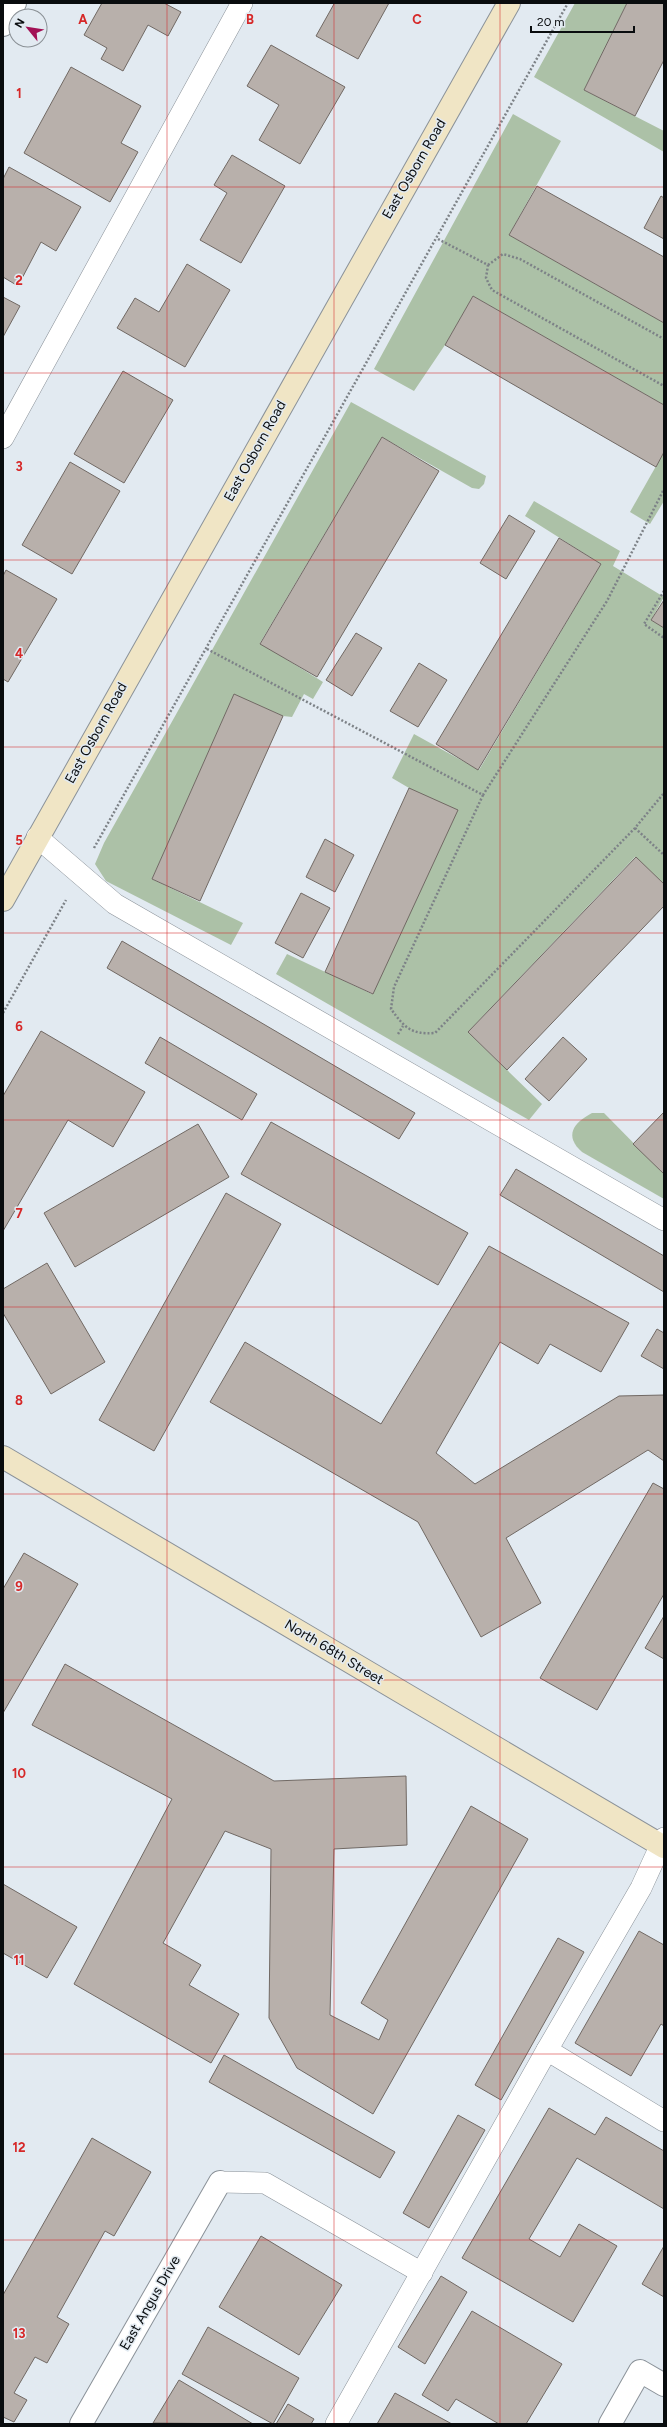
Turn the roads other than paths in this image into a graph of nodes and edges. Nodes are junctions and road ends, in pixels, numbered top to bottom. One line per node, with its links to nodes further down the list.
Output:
1 (15, 3): 4 (street)
2 (242, 3): 5 (lane)
3 (509, 3): 6 (main road, East Osborn Road)
4 (3, 25)
5 (3, 438)
6 (37, 837): 7 (main road, East Osborn Road); 8 (lane)
7 (3, 900)
8 (664, 1220)
9 (3, 1457): 10 (main road, North 68th Street)
10 (663, 1843): 11 (lane)
11 (546, 2050): 12 (lane); 14 (lane)
12 (664, 2121)
13 (220, 2182): 14 (lane); 16 (street, East Angus Drive)
14 (422, 2274): 17 (lane)
15 (664, 2385): 18 (street)
16 (81, 2424)
17 (336, 2424)
18 (610, 2424)

